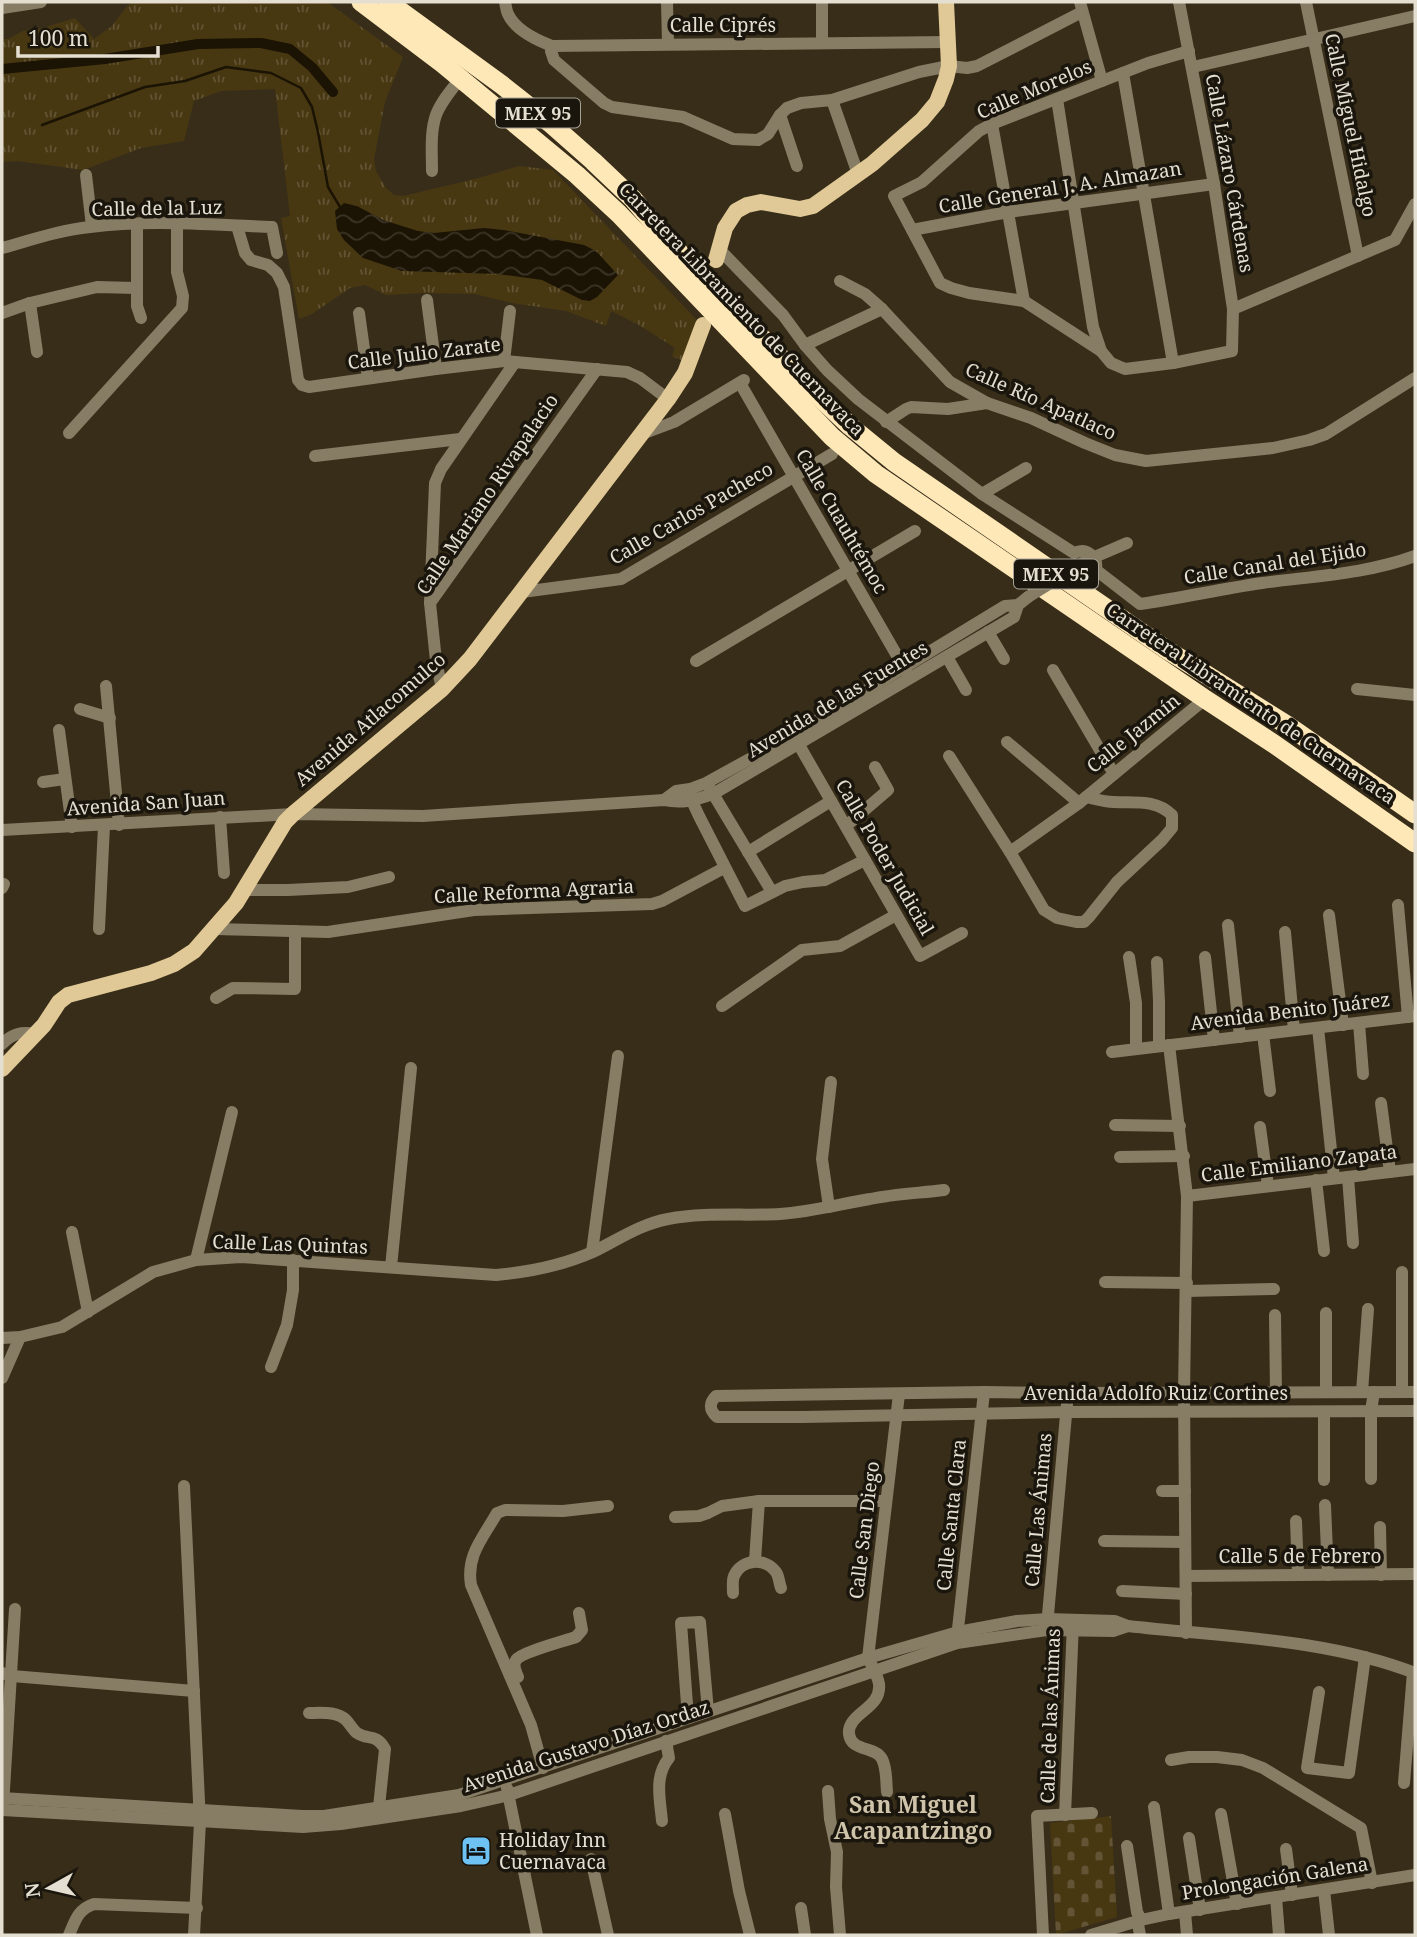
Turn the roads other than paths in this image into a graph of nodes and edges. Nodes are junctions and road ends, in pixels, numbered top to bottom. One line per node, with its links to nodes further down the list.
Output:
1 (41, 2): 10 (street)
2 (361, 2): 22 (highway, Carretera Libramiento de Cuernavaca / MEX 95)
3 (388, 2): 116 (highway, Carretera Libramiento de Cuernavaca / MEX 95)
4 (667, 2): 15 (street)
5 (822, 2): 16 (street)
6 (946, 2): 14 (main road)
7 (1179, 2): 18 (street, Calle Lázaro Cárdenas)
8 (1306, 2): 13 (street, Calle Miguel Hidalgo)
9 (1081, 7): 19 (street); 23 (street)
10 (2, 8)
11 (507, 8): 17 (street)
12 (1415, 16): 13 (street)
13 (1313, 38): 20 (street); 45 (street, Calle Miguel Hidalgo)
14 (948, 42): 16 (street, Calle Ciprés); 19 (main road)
15 (668, 44): 16 (street, Calle Ciprés); 17 (street, Calle Ciprés)
16 (822, 44)
17 (552, 46): 26 (street)
18 (1189, 51): 20 (street, Calle Lázaro Cárdenas); 21 (street, Calle Morelos)
19 (949, 66): 25 (street); 30 (main road)
20 (1193, 67): 32 (street, Calle Lázaro Cárdenas)
21 (1123, 73): 23 (street, Calle Morelos); 33 (street)
22 (460, 79): 29 (street); 98 (highway, Carretera Libramiento de Cuernavaca / MEX 95)
23 (1102, 81): 24 (street, Calle Morelos)
24 (1057, 99): 27 (street, Calle Morelos); 34 (street)
25 (832, 100): 26 (street); 30 (street)
26 (780, 116): 28 (street)
27 (992, 124): 36 (street); 41 (street, Calle Morelos)
28 (797, 166)
29 (432, 171)
30 (858, 174): 44 (main road)
31 (86, 175): 39 (street)
32 (1214, 184): 33 (street, Calle General J. A. Almazan); 52 (street, Calle Lázaro Cárdenas)
33 (1144, 193): 34 (street, Calle General J. A. Almazan); 63 (street)
34 (1073, 203): 36 (street, Calle General J. A. Almazan); 59 (street)
35 (1415, 204): 45 (street)
36 (1008, 212): 41 (street, Calle General J. A. Almazan); 49 (street)
37 (137, 224): 38 (street, Calle de la Luz); 39 (street, Calle de la Luz); 47 (street)
38 (177, 224): 40 (street, Calle de la Luz); 71 (street)
39 (92, 226): 42 (street, Calle de la Luz)
40 (237, 226): 43 (street, Calle de la Luz); 66 (street, Calle Julio Zarate)
41 (912, 230): 49 (street, Calle Morelos)
42 (2, 248)
43 (277, 253)
44 (717, 254): 58 (street)
45 (1358, 256): 52 (street)
46 (840, 281): 51 (street, Calle Río Apatlaco)
47 (136, 288): 50 (street); 56 (street)
48 (427, 300): 64 (street)
49 (1024, 301): 59 (street, Calle Morelos)
50 (30, 303): 54 (street); 61 (street)
51 (882, 309): 58 (street); 69 (street, Calle Río Apatlaco)
52 (1233, 309): 60 (street, Calle Lázaro Cárdenas)
53 (510, 311): 62 (street)
54 (2, 313)
55 (359, 313): 66 (street)
56 (141, 318)
57 (703, 325): 68 (main road, Avenida Atlacomulco)
58 (805, 345): 70 (street)
59 (1101, 351): 63 (street, Calle Morelos)
60 (1232, 351): 63 (street, Calle Morelos)
61 (37, 352)
62 (510, 361): 64 (street, Calle Julio Zarate); 65 (street, Calle Julio Zarate); 73 (street)
63 (1173, 363)
64 (436, 369): 66 (street, Calle Julio Zarate)
65 (597, 369): 68 (street, Calle Julio Zarate); 86 (street, Calle Mariano Rivapalacio)
66 (368, 378)
67 (1415, 378): 69 (street, Calle Río Apatlaco)
68 (668, 399): 72 (main road, Avenida Atlacomulco)
69 (987, 403): 70 (street)
70 (887, 422): 78 (street)
71 (69, 433)
72 (642, 434): 77 (street, Calle Cuauhtémoc); 84 (main road, Avenida Atlacomulco)
73 (460, 439): 75 (street); 86 (street)
74 (832, 454): 77 (street, Calle Carlos Pacheco)
75 (315, 456)
76 (1026, 468): 78 (street)
77 (793, 476): 83 (street, Calle Cuauhtémoc); 84 (street, Calle Carlos Pacheco)
78 (982, 494): 82 (street)
79 (915, 531): 83 (street)
80 (1128, 543): 82 (street)
81 (1415, 556): 82 (street, Calle Canal del Ejido)
82 (1090, 559): 85 (street, bridge)
83 (847, 569): 90 (street); 92 (street, Calle Cuauhtémoc)
84 (522, 592): 95 (main road, Avenida Atlacomulco)
85 (1023, 601): 87 (street, Avenida de las Fuentes); 92 (street, Avenida de las Fuentes)
86 (430, 603): 95 (street, Calle Mariano Rivapalacio)
87 (988, 632): 88 (street, Avenida de las Fuentes); 89 (street)
88 (947, 657): 92 (street, Avenida de las Fuentes); 96 (street)
89 (1004, 659)
90 (696, 661)
91 (1053, 670): 106 (street)
92 (907, 674): 102 (street, Avenida de las Fuentes)
93 (106, 686): 100 (street)
94 (1357, 689): 97 (street)
95 (442, 690): 115 (main road, Avenida Atlacomulco)
96 (967, 690)
97 (1415, 695)
98 (1205, 699): 106 (street, Calle Jazmín); 123 (highway, Carretera Libramiento de Cuernavaca / MEX 95)
99 (80, 709): 100 (street)
100 (110, 718): 118 (street)
101 (59, 730): 107 (street)
102 (796, 740): 109 (street, Avenida de las Fuentes); 110 (street, Avenida de las Fuentes); 113 (street, Calle Poder Judicial)
103 (1007, 742): 112 (street)
104 (949, 756): 125 (street)
105 (875, 767): 120 (street)
106 (1111, 776): 112 (street, Calle Jazmín); 114 (street)
107 (65, 779): 108 (street); 121 (street)
108 (43, 782)
109 (706, 783): 110 (street); 111 (street, Avenida de las Fuentes)
110 (713, 794): 111 (street, Avenida de las Fuentes); 124 (street)
111 (691, 795): 115 (street, Avenida de las Fuentes); 127 (street)
112 (1082, 800): 114 (street); 125 (street, Calle Jazmín)
113 (831, 801): 120 (street, Calle Poder Judicial); 124 (street)
114 (1110, 802): 125 (street)
115 (293, 814): 117 (street, Avenida San Juan); 130 (main road, Avenida Atlacomulco)
116 (1415, 814)
117 (219, 817): 118 (street, Avenida San Juan); 128 (street)
118 (119, 824): 119 (street, Avenida San Juan)
119 (104, 825): 121 (street, Avenida San Juan); 136 (street)
120 (846, 827): 126 (street, Calle Poder Judicial)
121 (72, 828): 122 (street, Avenida San Juan)
122 (2, 830)
123 (1415, 843)
124 (748, 852): 131 (street)
125 (1010, 852)
126 (865, 860): 131 (street); 133 (street, Calle Poder Judicial)
127 (724, 868): 131 (street); 138 (street, Calle Reforma Agraria)
128 (224, 873)
129 (389, 877): 130 (street)
130 (245, 890): 137 (main road, Avenida Atlacomulco)
131 (772, 891)
132 (1398, 905): 146 (street)
133 (897, 915): 140 (street, Calle Poder Judicial); 145 (street)
134 (1329, 915): 148 (street)
135 (1228, 925): 154 (street)
136 (99, 929)
137 (214, 929): 138 (street, Calle Reforma Agraria); 151 (main road, Avenida Atlacomulco)
138 (295, 931): 144 (street)
139 (1285, 932): 150 (street)
140 (962, 933)
141 (1129, 957): 157 (street)
142 (1205, 957): 155 (street)
143 (1157, 962): 156 (street)
144 (216, 998)
145 (722, 1006)
146 (1412, 1017): 147 (street, Avenida Benito Juárez)
147 (1359, 1023): 148 (street, Avenida Benito Juárez); 162 (street)
148 (1343, 1025): 149 (street, Avenida Benito Juárez)
149 (1318, 1028): 150 (street, Avenida Benito Juárez); 174 (street)
150 (1294, 1030): 152 (street, Avenida Benito Juárez)
151 (36, 1034): 153 (street); 161 (main road, Avenida Atlacomulco)
152 (1263, 1034): 154 (street, Avenida Benito Juárez); 164 (street)
153 (5, 1036)
154 (1240, 1037): 155 (street, Avenida Benito Juárez)
155 (1214, 1040): 156 (street, Avenida Benito Juárez)
156 (1164, 1046): 157 (street, Avenida Benito Juárez); 168 (street)
157 (1136, 1049): 158 (street, Avenida Benito Juárez)
158 (1112, 1052)
159 (618, 1056): 184 (street)
160 (411, 1068): 187 (street)
161 (2, 1069)
162 (1363, 1074)
163 (831, 1082): 180 (street)
164 (1270, 1091)
165 (1381, 1103): 173 (street)
166 (232, 1112): 185 (street)
167 (1115, 1125): 168 (street)
168 (1180, 1126): 170 (street)
169 (1261, 1127): 177 (street)
170 (1184, 1156): 171 (street); 179 (street)
171 (1120, 1157)
172 (1415, 1168): 173 (street, Calle Emiliano Zapata)
173 (1390, 1172): 176 (street, Calle Emiliano Zapata)
174 (1334, 1178): 175 (street, Calle Emiliano Zapata); 176 (street, Calle Emiliano Zapata)
175 (1316, 1180): 177 (street, Calle Emiliano Zapata); 183 (street)
176 (1348, 1180): 182 (street)
177 (1268, 1186): 179 (street, Calle Emiliano Zapata)
178 (944, 1190): 180 (street, Calle Las Quintas)
179 (1187, 1196): 190 (street)
180 (829, 1208): 184 (street, Calle Las Quintas)
181 (72, 1232): 193 (street)
182 (1353, 1243)
183 (1324, 1251)
184 (592, 1252): 187 (street, Calle Las Quintas)
185 (196, 1260): 186 (street, Calle Las Quintas); 193 (street, Calle Las Quintas)
186 (293, 1261): 187 (street, Calle Las Quintas); 198 (street)
187 (391, 1267)
188 (1402, 1272): 203 (street)
189 (1105, 1282): 190 (street)
190 (1187, 1287): 191 (street); 206 (street)
191 (1274, 1289)
192 (1368, 1309): 202 (street)
193 (88, 1312): 196 (street, Calle Las Quintas)
194 (1326, 1313): 201 (street)
195 (1275, 1315): 207 (street)
196 (20, 1337): 197 (street, Calle Las Quintas); 199 (street)
197 (2, 1338)
198 (271, 1367)
199 (2, 1378)
200 (984, 1392): 205 (street, Avenida Adolfo Ruiz Cortines); 208 (street, Avenida Adolfo Ruiz Cortines); 214 (street, Calle Santa Clara)
201 (1326, 1392): 202 (street, Avenida Adolfo Ruiz Cortines); 207 (street, Avenida Adolfo Ruiz Cortines)
202 (1368, 1392): 203 (street, Avenida Adolfo Ruiz Cortines); 213 (street)
203 (1402, 1392): 204 (street, Avenida Adolfo Ruiz Cortines)
204 (1415, 1392)
205 (1068, 1393): 206 (street, Avenida Adolfo Ruiz Cortines); 211 (street, Calle Las Ánimas)
206 (1184, 1393): 207 (street, Avenida Adolfo Ruiz Cortines); 215 (street)
207 (1276, 1393)
208 (899, 1394): 209 (street, Avenida Adolfo Ruiz Cortines); 216 (street, Calle San Diego)
209 (808, 1396): 217 (street); 217 (street, Avenida Adolfo Ruiz Cortines)
210 (1415, 1411): 213 (street, Avenida Adolfo Ruiz Cortines)
211 (1067, 1412): 214 (street, Avenida Adolfo Ruiz Cortines); 215 (street, Avenida Adolfo Ruiz Cortines); 244 (street, Calle Las Ánimas)
212 (1324, 1412): 213 (street, Avenida Adolfo Ruiz Cortines); 215 (street, Avenida Adolfo Ruiz Cortines); 219 (street)
213 (1371, 1412): 218 (street)
214 (982, 1413): 216 (street, Avenida Adolfo Ruiz Cortines); 247 (street, Calle Santa Clara)
215 (1184, 1413): 222 (street)
216 (897, 1415): 217 (street, Avenida Adolfo Ruiz Cortines); 224 (street, Calle San Diego)
217 (807, 1417)
218 (1371, 1479)
219 (1324, 1480)
220 (184, 1486): 253 (street)
221 (1162, 1490): 222 (street)
222 (1185, 1491): 231 (street)
223 (759, 1501): 224 (street); 227 (street); 232 (street)
224 (887, 1501): 249 (street, Calle San Diego)
225 (1325, 1505): 235 (street)
226 (608, 1506): 252 (street)
227 (676, 1517)
228 (1296, 1521): 234 (street)
229 (1380, 1527): 236 (street)
230 (1104, 1541): 231 (street)
231 (1185, 1542): 237 (street)
232 (755, 1561): 238 (street); 240 (street)
233 (1415, 1574): 236 (street, Calle 5 de Febrero)
234 (1298, 1575): 235 (street, Calle 5 de Febrero); 237 (street, Calle 5 de Febrero)
235 (1328, 1575): 236 (street, Calle 5 de Febrero)
236 (1381, 1575)
237 (1185, 1576): 241 (street)
238 (781, 1588)
239 (1122, 1591): 241 (street)
240 (733, 1593)
241 (1186, 1594): 246 (street)
242 (15, 1609): 251 (street)
243 (579, 1613): 252 (street)
244 (1047, 1624): 245 (street, Avenida Gustavo Díaz Ordaz); 247 (street, Avenida Gustavo Díaz Ordaz)
245 (1072, 1625): 246 (street, Avenida Gustavo Díaz Ordaz); 275 (street, Calle de las Ánimas)
246 (1186, 1633): 248 (street, Avenida Gustavo Díaz Ordaz)
247 (957, 1637): 249 (street, Avenida Gustavo Díaz Ordaz)
248 (1365, 1657): 250 (street, Avenida Gustavo Díaz Ordaz); 254 (street)
249 (871, 1664): 255 (street, Avenida Gustavo Díaz Ordaz); 258 (street, Avenida Gustavo Díaz Ordaz); 266 (street, Calle San Diego)
250 (1414, 1673): 264 (street)
251 (7, 1674): 253 (street); 268 (street)
252 (515, 1685): 262 (street)
253 (194, 1691): 276 (street)
254 (1319, 1692)
255 (708, 1711): 257 (street, Avenida Gustavo Díaz Ordaz); 257 (street)
256 (309, 1713): 269 (street)
257 (688, 1718): 259 (street, Avenida Gustavo Díaz Ordaz)
258 (666, 1741): 261 (street, Avenida Gustavo Díaz Ordaz); 277 (street)
259 (604, 1747): 261 (street); 262 (street, Avenida Gustavo Díaz Ordaz)
260 (1171, 1759): 283 (street)
261 (609, 1760): 267 (street, Avenida Gustavo Díaz Ordaz)
262 (543, 1768): 263 (street, Avenida Gustavo Díaz Ordaz)
263 (505, 1781): 267 (street); 271 (street, Avenida Gustavo Díaz Ordaz)
264 (1404, 1783)
265 (828, 1791): 300 (street)
266 (887, 1792)
267 (509, 1795): 271 (street, Avenida Gustavo Díaz Ordaz); 296 (street)
268 (2, 1804): 276 (street, Avenida Gustavo Díaz Ordaz)
269 (379, 1807): 271 (street, Avenida Gustavo Díaz Ordaz); 276 (street, Avenida Gustavo Díaz Ordaz)
270 (1154, 1807): 292 (street)
271 (414, 1808): 276 (street, Avenida Gustavo Díaz Ordaz)
272 (1092, 1813): 275 (street, Calle de las Ánimas)
273 (725, 1814): 298 (street)
274 (1221, 1814): 287 (street)
275 (1065, 1815): 301 (street, Calle de las Ánimas)
276 (200, 1816): 288 (street)
277 (662, 1821)
278 (1189, 1838): 290 (street)
279 (1128, 1846): 293 (street)
280 (1286, 1849): 285 (street)
281 (591, 1859): 297 (street)
282 (1415, 1875): 283 (street, Prolongación Galena)
283 (1372, 1883): 284 (street, Prolongación Galena)
284 (1324, 1890): 285 (street, Prolongación Galena); 306 (street)
285 (1292, 1895): 286 (street, Prolongación Galena)
286 (1276, 1897): 287 (street, Prolongación Galena); 305 (street)
287 (1237, 1904): 290 (street, Prolongación Galena)
288 (197, 1908): 294 (street); 295 (street)
289 (801, 1908): 299 (street)
290 (1200, 1910): 291 (street, Prolongación Galena)
291 (1185, 1912): 292 (street, Prolongación Galena); 304 (street)
292 (1169, 1914): 293 (street, Prolongación Galena)
293 (1141, 1920): 302 (street, Prolongación Galena); 303 (street)
294 (69, 1935)
295 (194, 1935)
296 (537, 1935)
297 (608, 1935)
298 (750, 1935)
299 (805, 1935)
300 (839, 1935)
301 (1043, 1935)
302 (1091, 1935)
303 (1140, 1935)
304 (1187, 1935)
305 (1279, 1935)
306 (1329, 1935)

